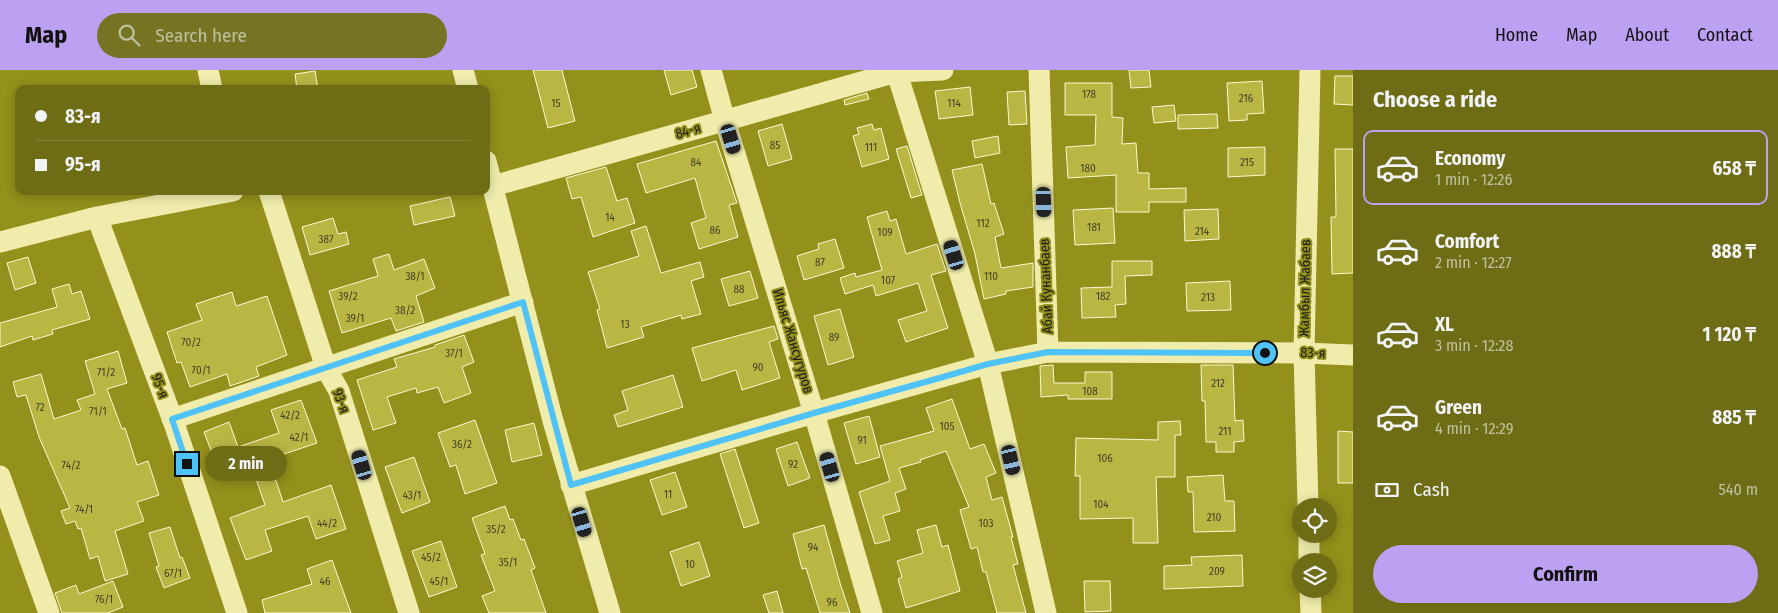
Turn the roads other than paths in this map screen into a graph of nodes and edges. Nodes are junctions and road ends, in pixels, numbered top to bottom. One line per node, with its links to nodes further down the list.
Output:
1 (208, 70): 8 (street)
2 (463, 70): 9 (street)
3 (712, 70): 10 (street, Ильяс Жансугуров)
4 (943, 70): 7 (street, 84-я)
5 (1040, 70): 18 (street, Абай Кунанбаев)
6 (1310, 70): 19 (street, Жамбыл Жабаев)
7 (897, 71): 10 (street, 84-я); 21 (street)
8 (211, 85)
9 (467, 85)
10 (725, 121): 12 (street, 84-я); 23 (street, Ильяс Жансугуров)
11 (490, 175): 12 (street)
12 (493, 186): 17 (street)
13 (212, 195): 15 (street)
14 (270, 195): 22 (street, 93-я)
15 (97, 217): 16 (street); 24 (street, 95-я)
16 (0, 242)
17 (523, 302): 22 (street); 26 (street)
18 (1048, 352): 19 (street, 83-я); 21 (street, 83-я)
19 (1304, 353): 20 (street, 83-я); 27 (street, Жамбыл Жабаев)
20 (1353, 354)
21 (988, 364): 23 (street, 83-я); 34 (street)
22 (326, 368): 24 (street); 31 (street, 93-я)
23 (814, 413): 26 (street, 83-я); 33 (street, Ильяс Жансугуров)
24 (172, 419): 30 (street, 95-я)
25 (0, 476): 29 (street)
26 (571, 485): 32 (street)
27 (1308, 498)
28 (1310, 598): 35 (street)
29 (49, 613)
30 (237, 613)
31 (409, 613)
32 (610, 613)
33 (872, 613)
34 (1046, 613)
35 (1311, 613)

